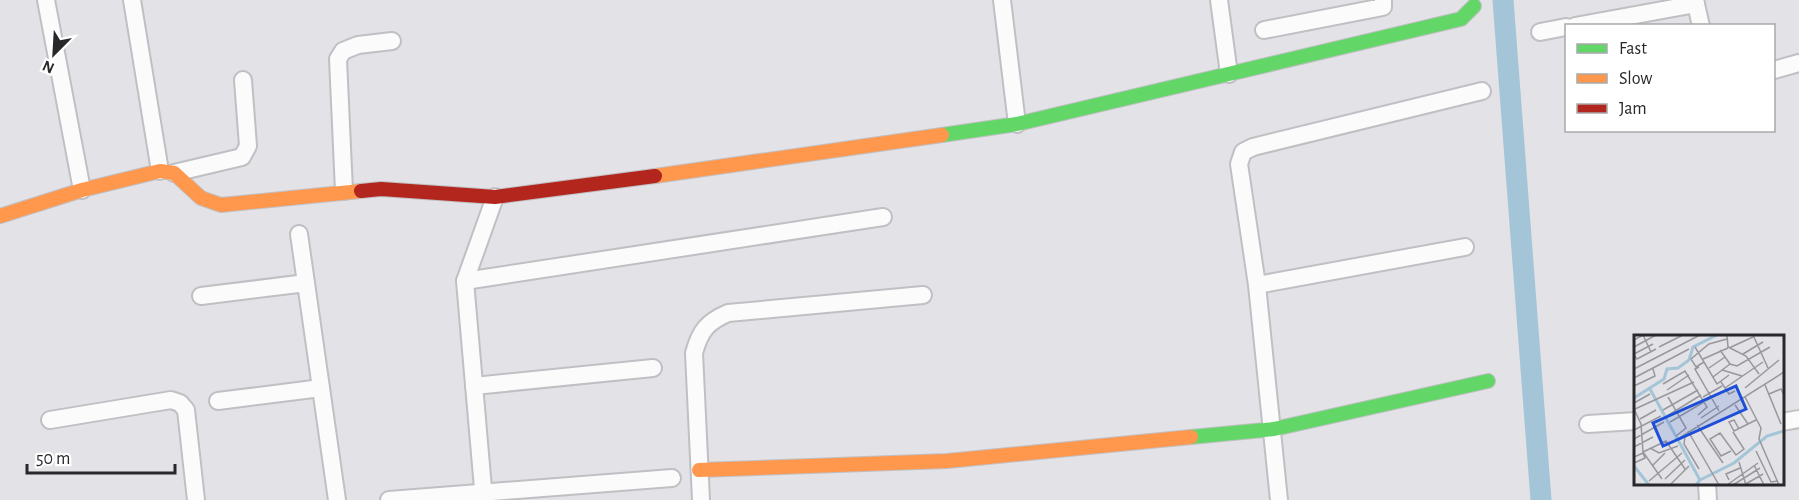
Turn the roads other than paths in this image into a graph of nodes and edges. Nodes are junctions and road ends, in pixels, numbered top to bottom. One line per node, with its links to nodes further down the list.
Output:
1 (46, 0): 21 (street)
2 (132, 0): 20 (street)
3 (1002, 0): 19 (street)
4 (1219, 0): 16 (street)
5 (1696, 2): 8 (street); 9 (street)
6 (1383, 3): 11 (street)
7 (1474, 6): 16 (street)
8 (1585, 24)
9 (1701, 24)
10 (1565, 27): 12 (street)
11 (1264, 30)
12 (1540, 32)
13 (392, 41): 22 (street)
14 (1799, 63): 15 (street)
15 (1775, 69)
16 (1229, 74): 19 (street)
17 (243, 80): 20 (street)
18 (1482, 92): 30 (street)
19 (1017, 124): 23 (street)
20 (167, 172): 21 (street); 22 (street)
21 (82, 190): 24 (street)
22 (345, 191): 23 (street)
23 (495, 197): 28 (street)
24 (0, 216)
25 (883, 217): 28 (street)
26 (299, 234): 29 (street)
27 (1465, 247): 30 (street)
28 (465, 281): 35 (street)
29 (306, 284): 32 (street); 36 (street)
30 (1257, 285): 43 (street)
31 (923, 295): 44 (street)
32 (201, 296)
33 (653, 368): 35 (street)
34 (1488, 381): 43 (street)
35 (474, 386): 47 (street)
36 (321, 388): 37 (street); 49 (street)
37 (218, 401)
38 (1799, 419): 41 (street)
39 (50, 420): 48 (street)
40 (1634, 421): 42 (street)
41 (1784, 422)
42 (1588, 424)
43 (1274, 429): 44 (street); 52 (street)
44 (699, 470): 51 (street)
45 (672, 478): 47 (street)
46 (1707, 485): 53 (street)
47 (484, 496): 50 (street)
48 (196, 500)
49 (337, 500)
50 (388, 500)
51 (701, 500)
52 (1279, 500)
53 (1708, 500)

